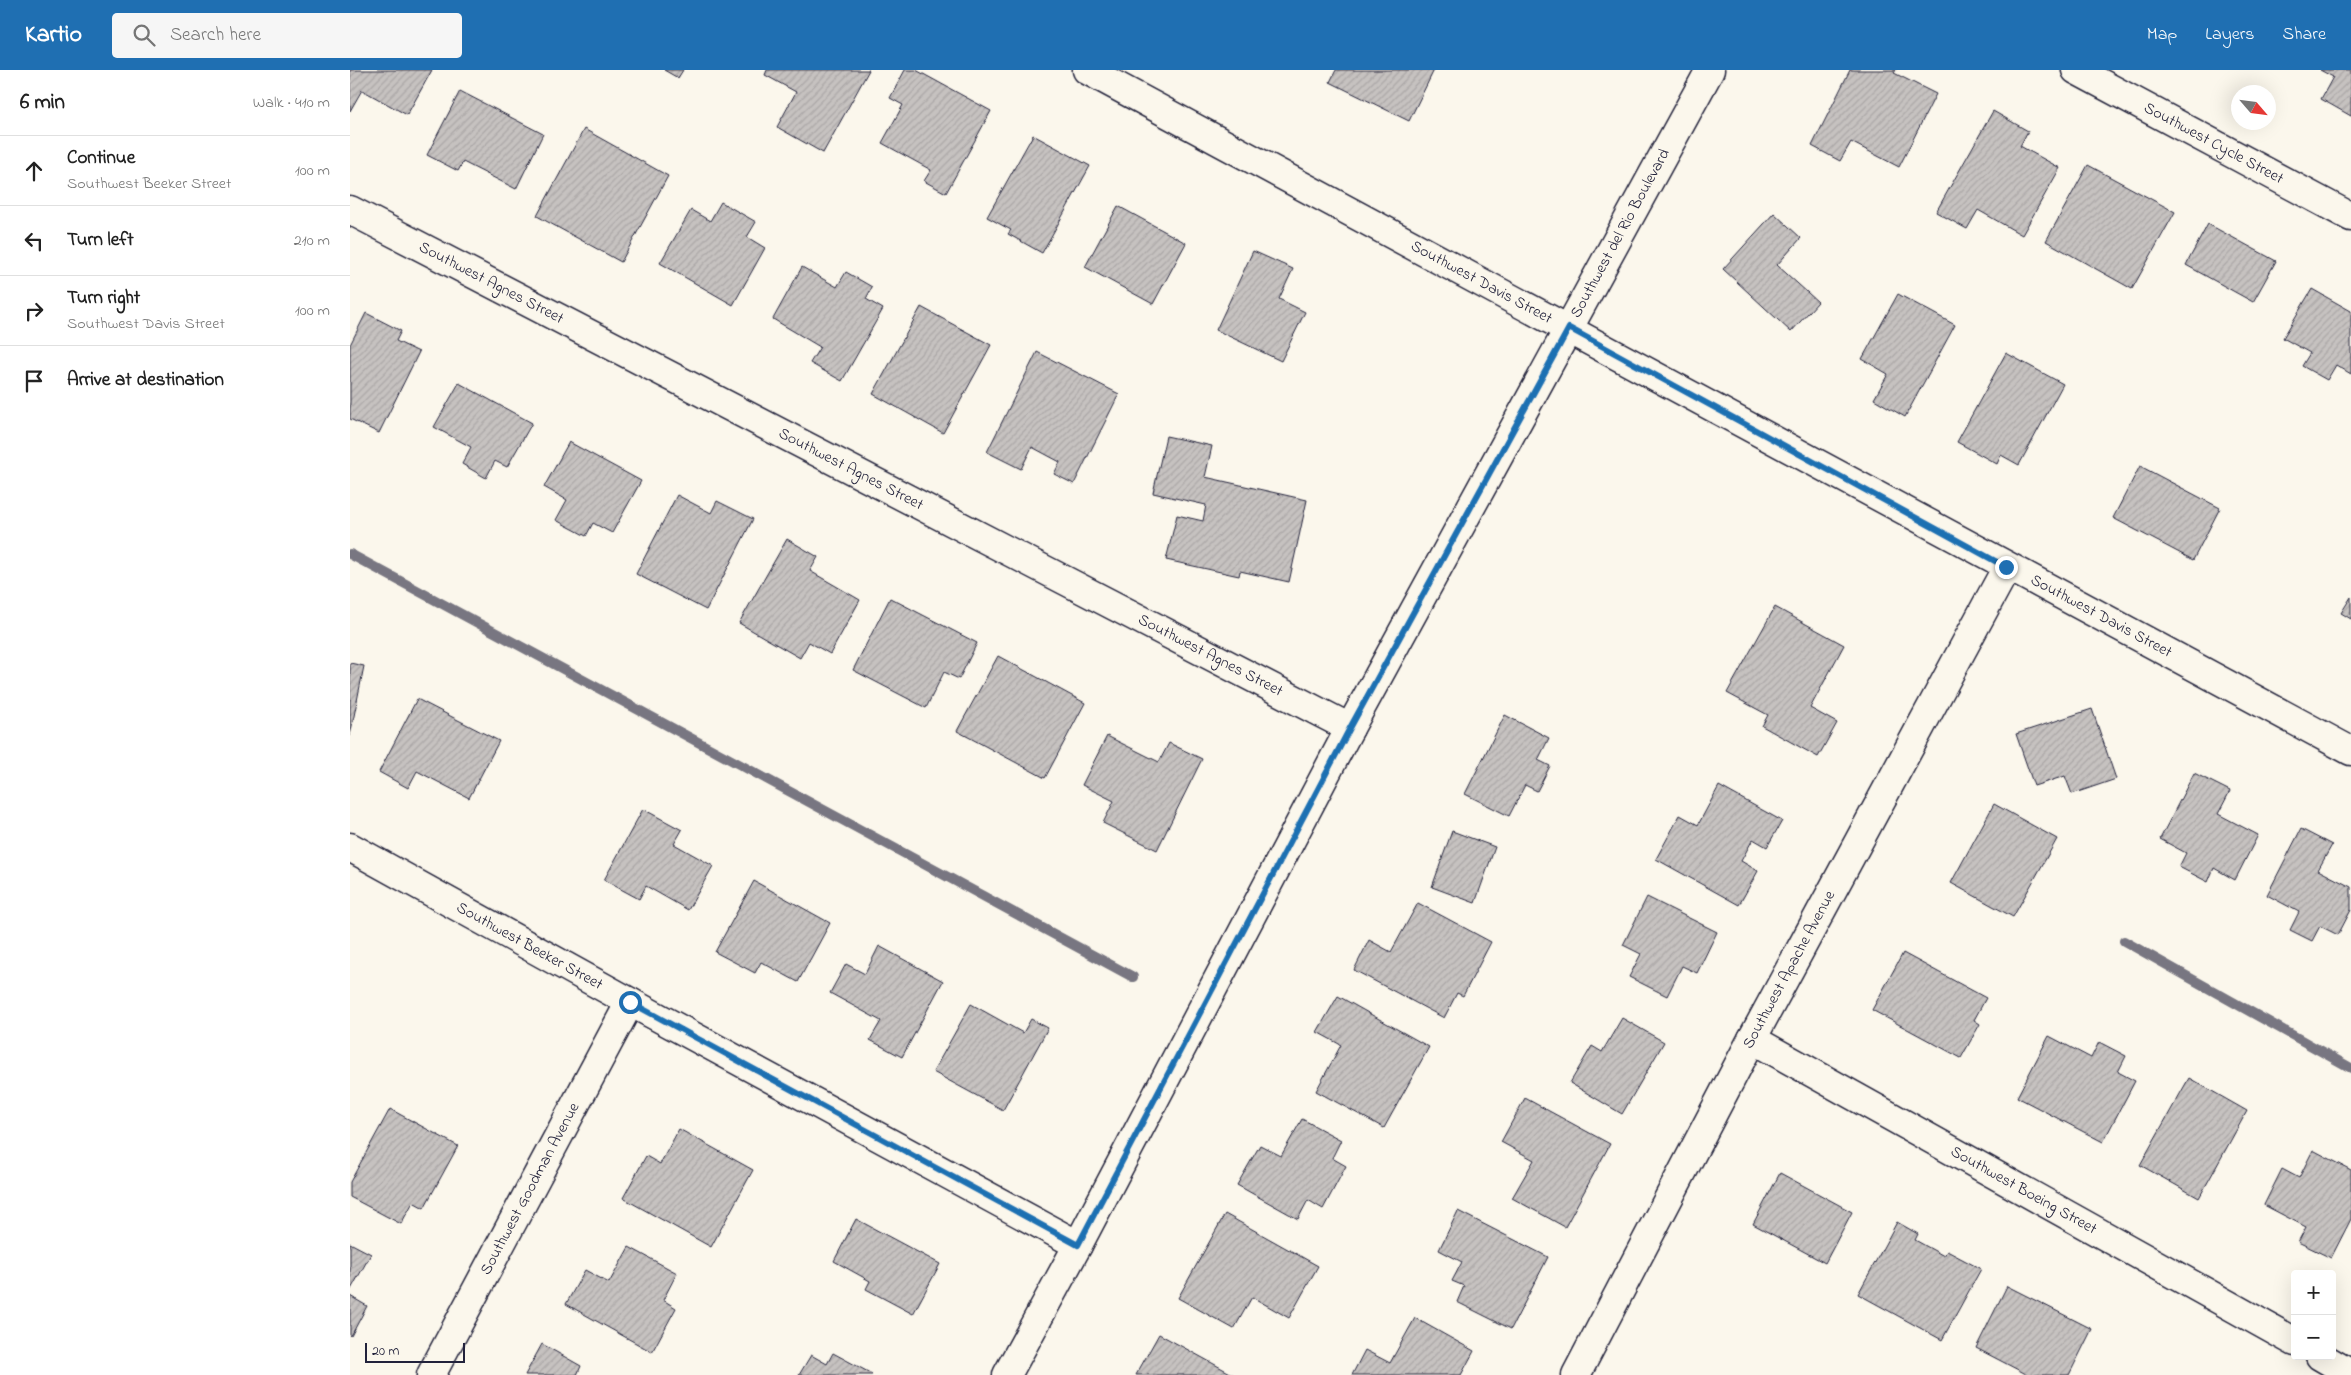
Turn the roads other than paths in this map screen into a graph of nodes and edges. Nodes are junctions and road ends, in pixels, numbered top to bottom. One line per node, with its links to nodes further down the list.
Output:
1 (1087, 70): 6 (street, Southwest Davis Street)
2 (1710, 70): 6 (street, Southwest del Rio Boulevard)
3 (2076, 70): 5 (street, Southwest Cycle Street)
4 (350, 210): 8 (street, Southwest Agnes Street)
5 (2351, 217)
6 (1569, 328): 7 (street, Southwest Davis Street); 8 (street, Southwest del Rio Boulevard)
7 (2006, 567): 9 (street, Southwest Davis Street); 12 (street, Southwest Apache Avenue)
8 (1350, 728): 13 (street, Southwest del Rio Boulevard)
9 (2351, 751)
10 (350, 847): 11 (street, Southwest Beeker Street)
11 (630, 1002): 13 (street, Southwest Beeker Street); 17 (street, Southwest Goodman Avenue)
12 (1752, 1039): 14 (street, Southwest Boeing Street); 19 (street, Southwest Apache Avenue)
13 (1078, 1245): 18 (street, Southwest del Rio Boulevard)
14 (2291, 1340)
15 (2327, 1360): 16 (street)
16 (2351, 1374)
17 (430, 1375)
18 (1007, 1375)
19 (1576, 1375)

